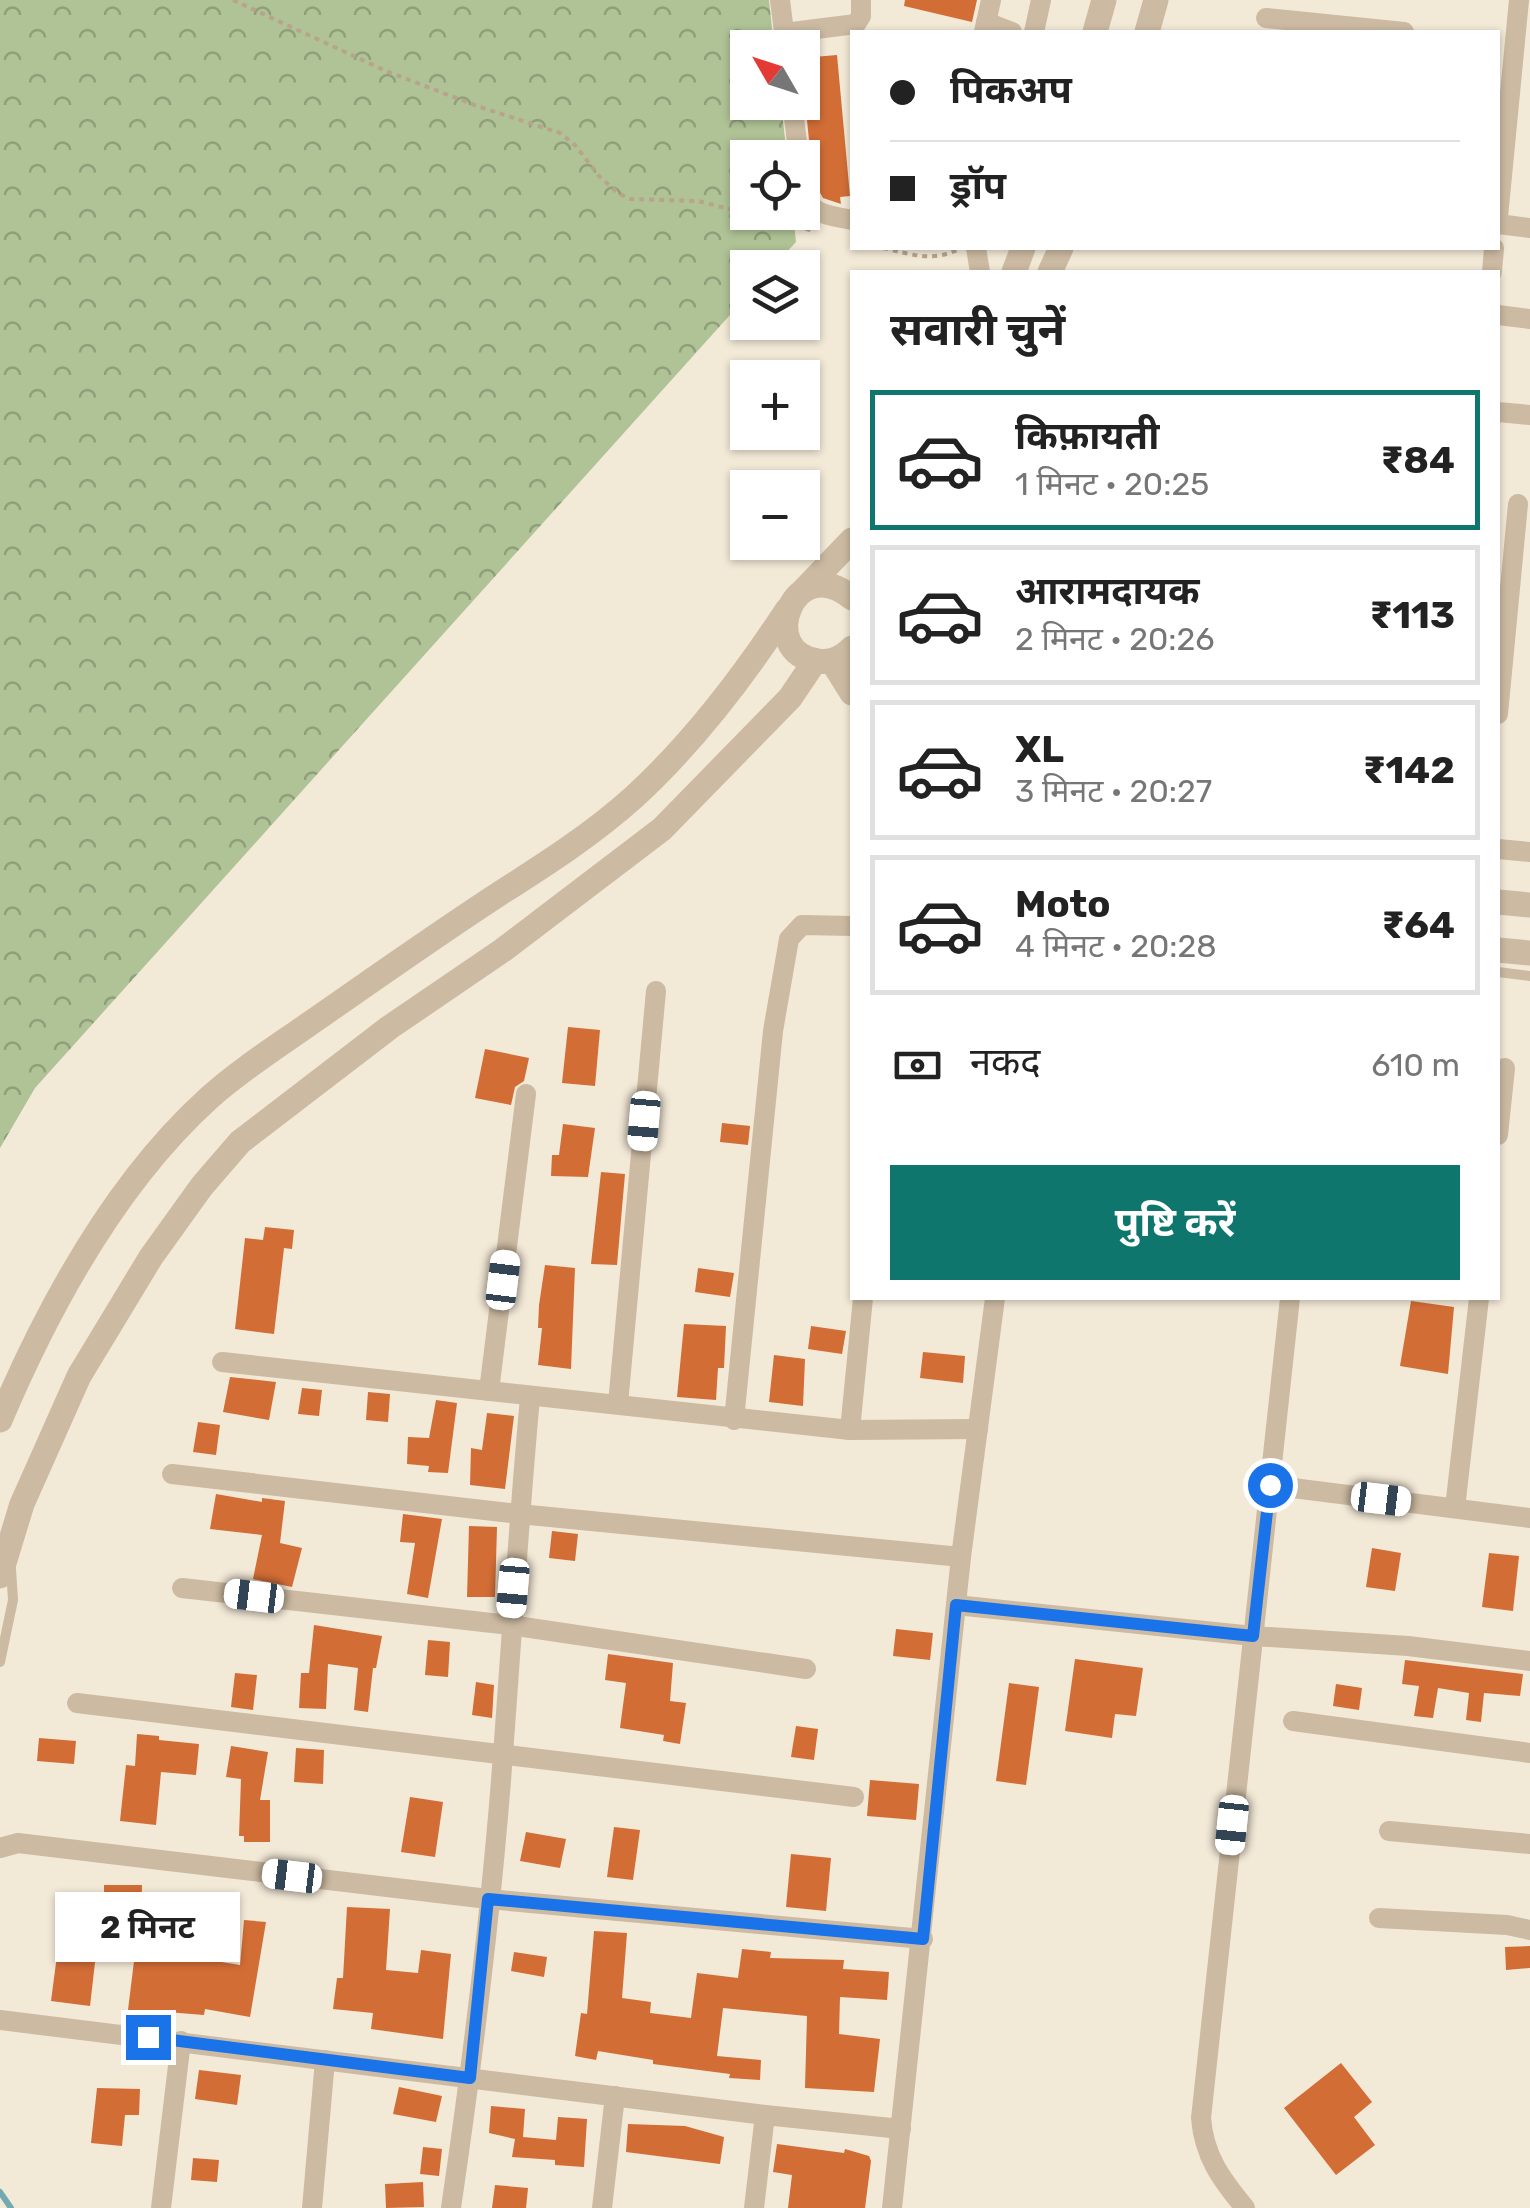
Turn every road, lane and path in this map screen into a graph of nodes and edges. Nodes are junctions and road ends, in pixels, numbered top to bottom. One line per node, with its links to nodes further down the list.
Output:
1 (233, 0): 24 (path)
2 (780, 0): 11 (street)
3 (862, 0): 16 (street)
4 (991, 0): 10 (street)
5 (1041, 0): 12 (street)
6 (1104, 0): 13 (street)
7 (1156, 0): 14 (street)
8 (1519, 0): 17 (street)
9 (1266, 18): 15 (street)
10 (985, 27)
11 (784, 30)
12 (1034, 30)
13 (1096, 30)
14 (1148, 30)
15 (1384, 30)
16 (820, 32)
17 (1507, 43): 18 (street)
18 (1502, 132): 19 (street)
19 (1500, 176)
20 (820, 212): 21 (street)
21 (850, 220)
22 (1500, 220): 23 (street)
23 (1530, 228)
24 (818, 232)
25 (894, 250): 26 (path)
26 (957, 250)
27 (1500, 315): 28 (street)
28 (1530, 319)
29 (1500, 412): 30 (street)
30 (1530, 415)
31 (1515, 504): 37 (street)
32 (850, 542): 33 (street)
33 (805, 589): 34 (street); 35 (street)
34 (850, 596)
35 (787, 610): 36 (street); 60 (street)
36 (833, 657): 38 (street); 69 (street)
37 (1500, 679)
38 (850, 688)
39 (1500, 848): 40 (street)
40 (1530, 852)
41 (1500, 902): 42 (street)
42 (1530, 905)
43 (850, 926): 61 (street)
44 (1500, 950): 45 (street)
45 (1530, 953)
46 (1500, 972): 47 (lane)
47 (1530, 976)
48 (656, 991): 59 (street)
49 (1505, 1068): 51 (street)
50 (526, 1094): 57 (street)
51 (1500, 1116)
52 (863, 1300): 63 (street)
53 (995, 1300): 62 (street)
54 (1290, 1300): 65 (street)
55 (1479, 1300): 66 (street)
56 (222, 1362): 57 (street)
57 (489, 1392): 58 (street)
58 (530, 1398): 59 (street); 67 (street)
59 (618, 1404): 61 (street)
60 (0, 1420)
61 (734, 1420): 63 (street)
62 (978, 1429): 63 (street); 70 (street)
63 (850, 1430)
64 (172, 1474): 67 (street)
65 (1270, 1485): 66 (street); 75 (street)
66 (1455, 1508): 68 (street)
67 (519, 1514): 70 (street); 74 (street)
68 (1530, 1518)
69 (8, 1548): 71 (street); 77 (lane)
70 (961, 1557): 73 (street)
71 (0, 1576)
72 (182, 1588): 74 (street)
73 (956, 1605): 75 (street); 90 (street)
74 (510, 1625): 78 (street); 82 (street)
75 (1253, 1636): 76 (street); 104 (street)
76 (1530, 1661)
77 (0, 1662)
78 (806, 1669)
79 (77, 1703): 82 (street)
80 (1293, 1721): 81 (street)
81 (1530, 1753)
82 (503, 1756): 83 (street); 87 (street)
83 (854, 1797)
84 (1390, 1831): 85 (street)
85 (1530, 1844)
86 (0, 1848): 87 (street)
87 (488, 1899): 90 (street); 94 (street)
88 (1379, 1918): 89 (street)
89 (1530, 1930)
90 (923, 1939): 97 (street)
91 (0, 2020): 92 (street)
92 (182, 2041): 93 (street); 98 (street)
93 (326, 2060): 94 (street); 99 (street)
94 (470, 2078): 95 (street); 100 (street)
95 (615, 2096): 96 (street); 101 (street)
96 (765, 2116): 97 (street); 102 (street)
97 (901, 2129): 103 (street)
98 (161, 2208)
99 (312, 2208)
100 (451, 2208)
101 (602, 2208)
102 (754, 2208)
103 (892, 2208)
104 (1244, 2208)

